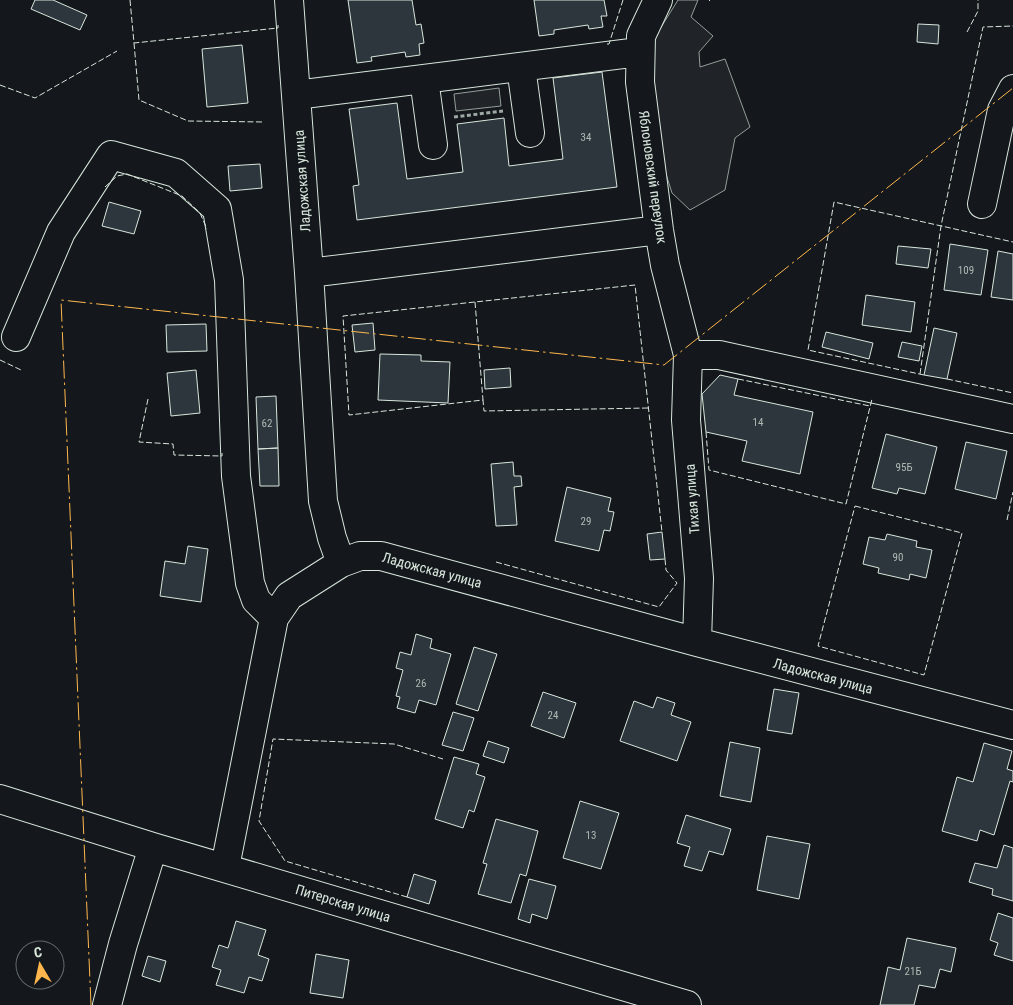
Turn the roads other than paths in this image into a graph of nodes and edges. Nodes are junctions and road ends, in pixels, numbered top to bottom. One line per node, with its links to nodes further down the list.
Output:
1 (288, 0): 7 (street, Ладожская улица)
2 (658, 0): 3 (street, Яблоновский переулок)
3 (639, 52): 4 (street); 11 (street, Яблоновский переулок)
4 (521, 67): 5 (street); 8 (street)
5 (424, 79): 7 (street); 9 (street)
6 (1013, 89): 10 (street)
7 (296, 95): 12 (street, Ладожская улица)
8 (530, 133)
9 (432, 145)
10 (982, 204)
11 (659, 230): 12 (street); 14 (street, Яблоновский переулок)
12 (309, 273): 16 (street, Ладожская улица)
13 (16, 337): 17 (street)
14 (688, 355): 15 (street); 18 (street, Тихая улица)
15 (1013, 419)
16 (341, 563): 17 (street); 18 (street, Ладожская улица)
17 (274, 618): 22 (street)
18 (697, 642): 19 (street, Ладожская улица)
19 (1013, 725)
20 (0, 799): 21 (street, Питерская улица)
21 (153, 847): 22 (street, Питерская улица); 23 (street)
22 (226, 867): 24 (street, Питерская улица)
23 (107, 1005)
24 (687, 1005)

